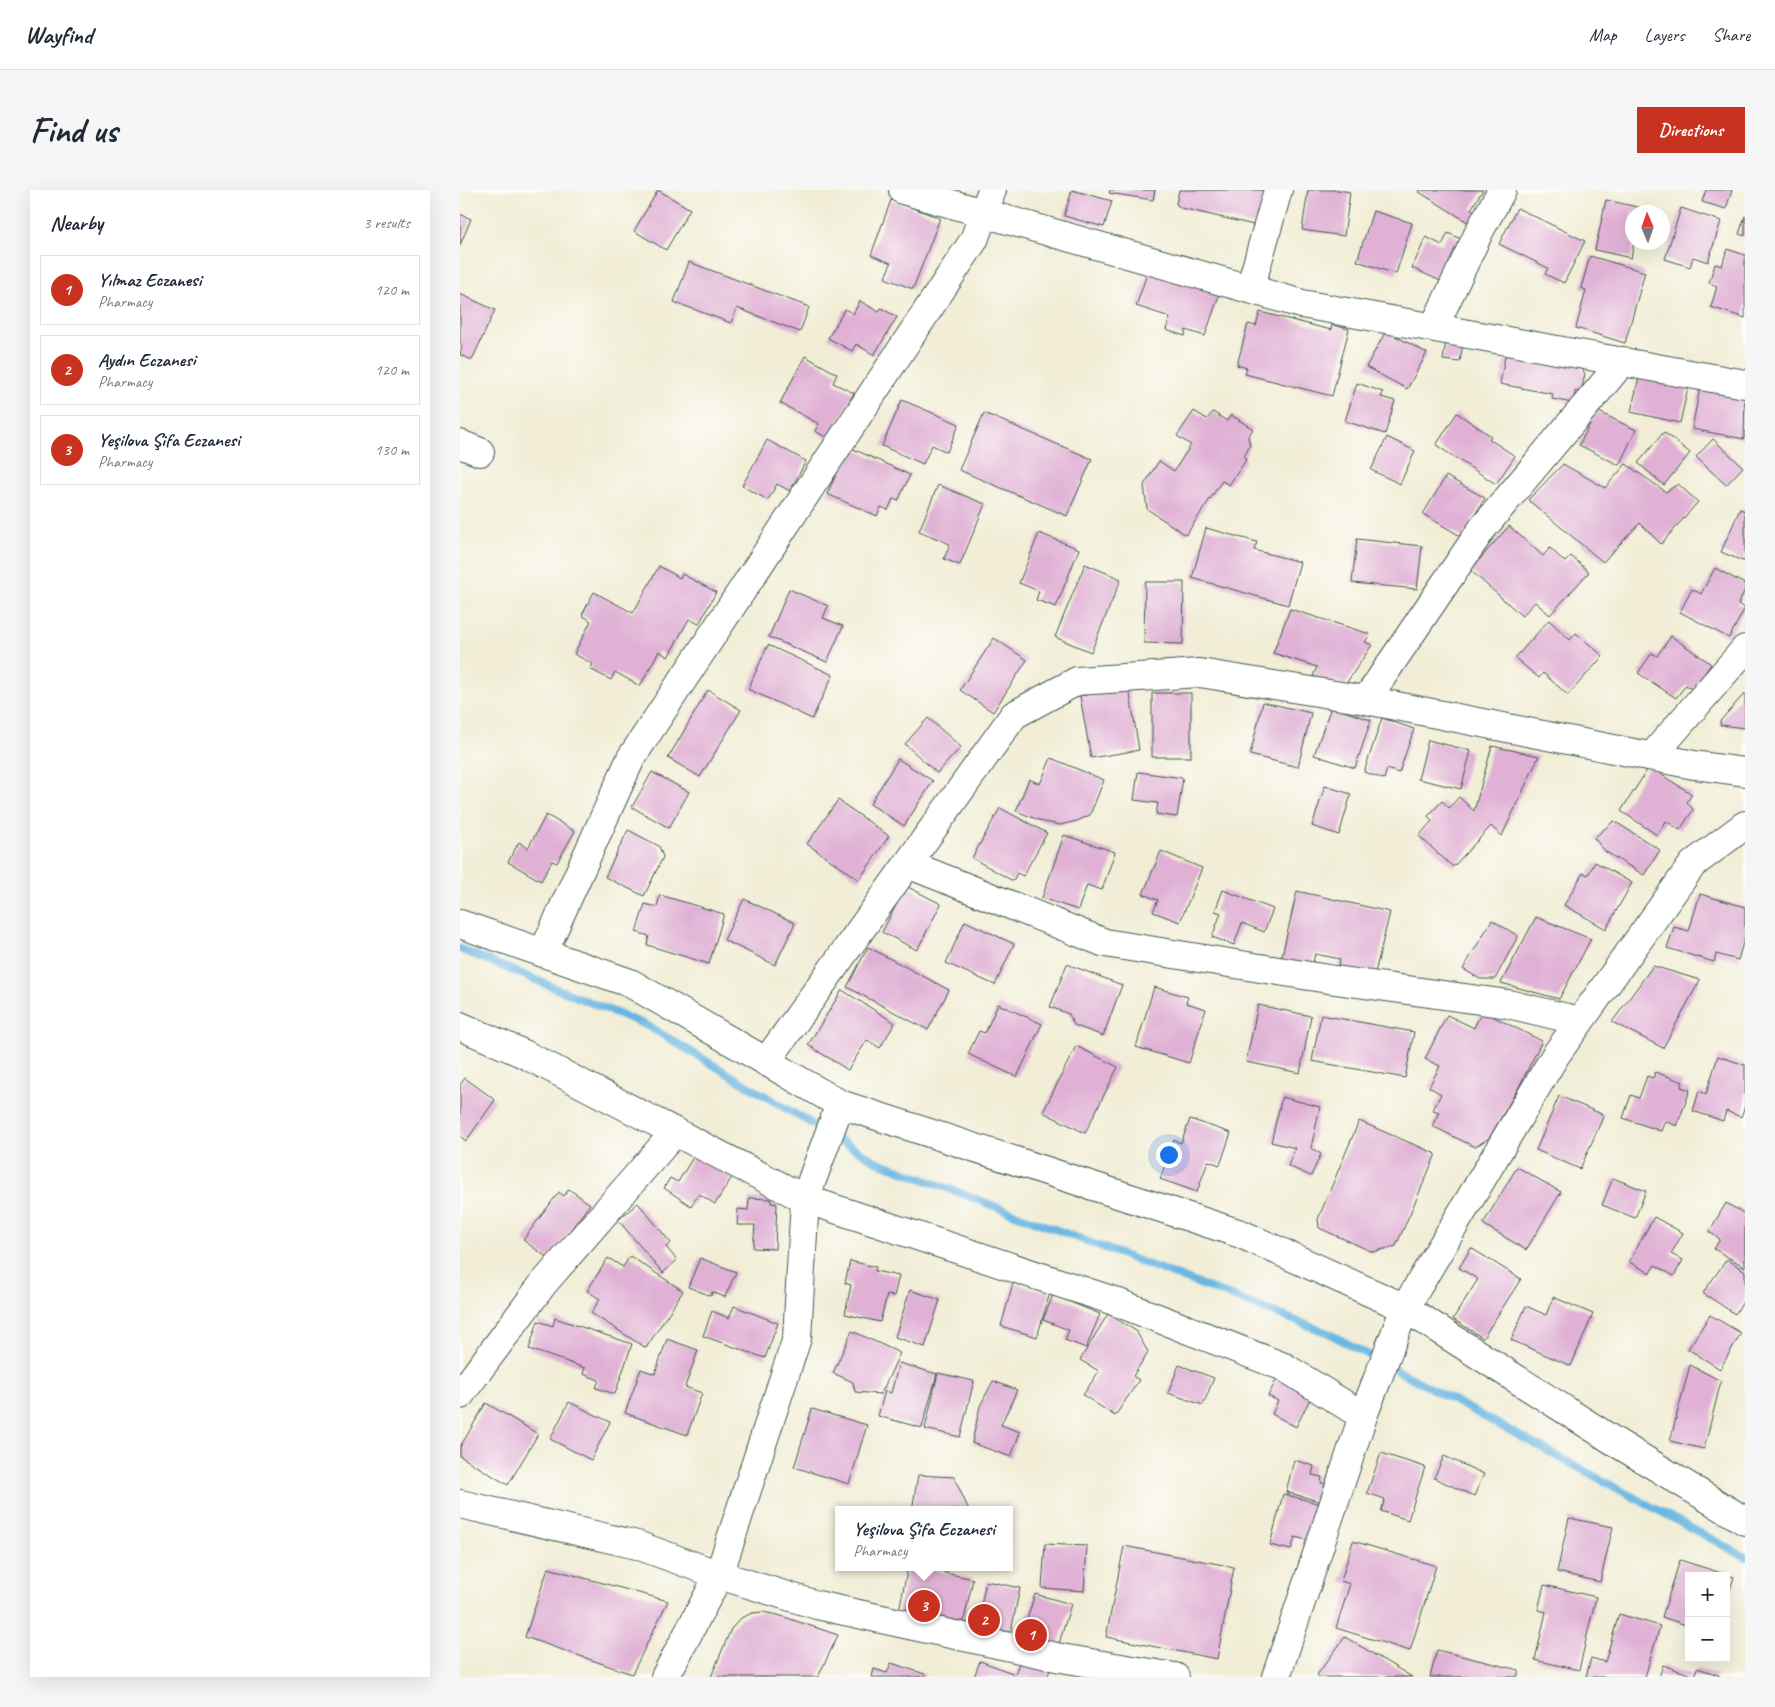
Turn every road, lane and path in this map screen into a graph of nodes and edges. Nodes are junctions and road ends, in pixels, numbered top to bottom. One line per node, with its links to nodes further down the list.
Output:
1 (903, 190): 4 (street)
2 (1278, 190): 5 (street)
3 (1502, 190): 6 (street)
4 (988, 202): 5 (street); 16 (street)
5 (1250, 289): 6 (street)
6 (1434, 327): 7 (street)
7 (1623, 361): 8 (street); 10 (street)
8 (1745, 384)
9 (1745, 649): 11 (street)
10 (1366, 700): 11 (street); 14 (street)
11 (1652, 756): 12 (street)
12 (1745, 772)
13 (1745, 825): 17 (street)
14 (908, 864): 17 (street); 19 (street)
15 (460, 924): 16 (street)
16 (543, 953): 19 (street)
17 (1580, 1021): 23 (street)
18 (460, 1026): 21 (street)
19 (766, 1062): 20 (street)
20 (838, 1111): 22 (street); 23 (street)
21 (675, 1132): 22 (street); 24 (street)
22 (809, 1188): 25 (street); 28 (street)
23 (1403, 1315): 25 (street); 27 (street)
24 (460, 1395)
25 (1367, 1406): 32 (street)
26 (460, 1504): 28 (street)
27 (1745, 1521)
28 (719, 1575): 29 (street); 30 (street)
29 (1059, 1668): 31 (street)
30 (665, 1677)
31 (1175, 1677)
32 (1276, 1677)

